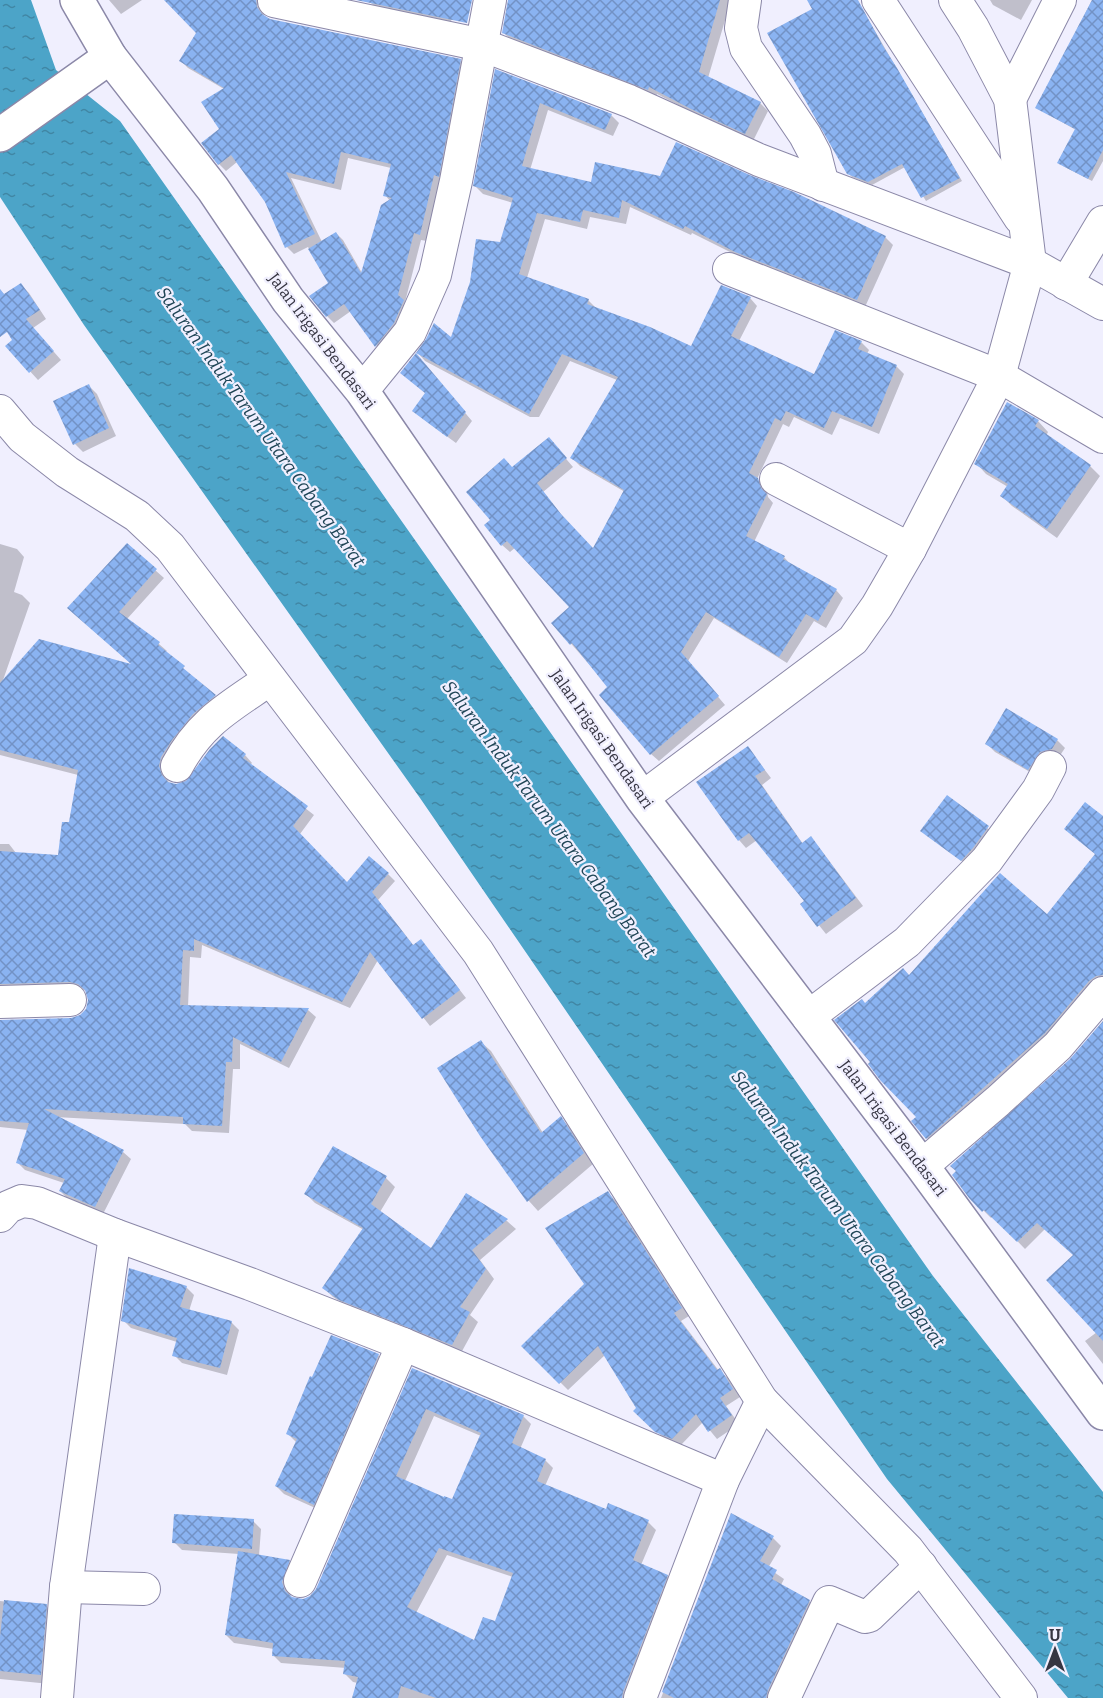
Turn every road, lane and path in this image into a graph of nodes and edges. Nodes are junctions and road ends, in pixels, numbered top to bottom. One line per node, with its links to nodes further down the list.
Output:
1 (77, 0): 9 (street, Jalan Irigasi Bendasari)
2 (490, 0): 8 (street)
3 (746, 0): 12 (street)
4 (878, 0): 14 (street)
5 (955, 0): 10 (street)
6 (1060, 0): 10 (street)
7 (274, 1): 8 (street)
8 (482, 45): 12 (street); 20 (street)
9 (111, 57): 11 (street); 20 (street, Jalan Irigasi Bendasari)
10 (1010, 99): 14 (street)
11 (0, 135)
12 (823, 185): 15 (street)
13 (1103, 222): 17 (street)
14 (1025, 226): 15 (street)
15 (1030, 263): 17 (street); 19 (street)
16 (729, 269): 19 (street)
17 (1066, 284): 18 (street)
18 (1103, 304)
19 (999, 376): 22 (street); 25 (street)
20 (362, 392): 29 (street, Jalan Irigasi Bendasari)
21 (0, 411): 23 (street)
22 (1103, 437)
23 (11, 443): 26 (street)
24 (776, 479): 25 (street)
25 (910, 549): 29 (street)
26 (270, 679): 27 (street); 38 (street)
27 (177, 766)
28 (1050, 767): 33 (street)
29 (642, 798): 33 (street, Jalan Irigasi Bendasari)
30 (1103, 993): 34 (street)
31 (70, 1000): 32 (street)
32 (0, 1002)
33 (808, 1017): 34 (street, Jalan Irigasi Bendasari)
34 (922, 1166): 39 (street, Jalan Irigasi Bendasari)
35 (0, 1216): 36 (street)
36 (115, 1235): 37 (street); 43 (street)
37 (403, 1344): 40 (street); 42 (street)
38 (762, 1401): 40 (street); 41 (street)
39 (1102, 1411)
40 (723, 1480): 46 (street)
41 (921, 1566): 47 (street); 48 (street)
42 (300, 1581)
43 (66, 1587): 44 (street); 45 (street)
44 (144, 1589)
45 (57, 1698)
46 (640, 1698)
47 (784, 1698)
48 (1022, 1698)

